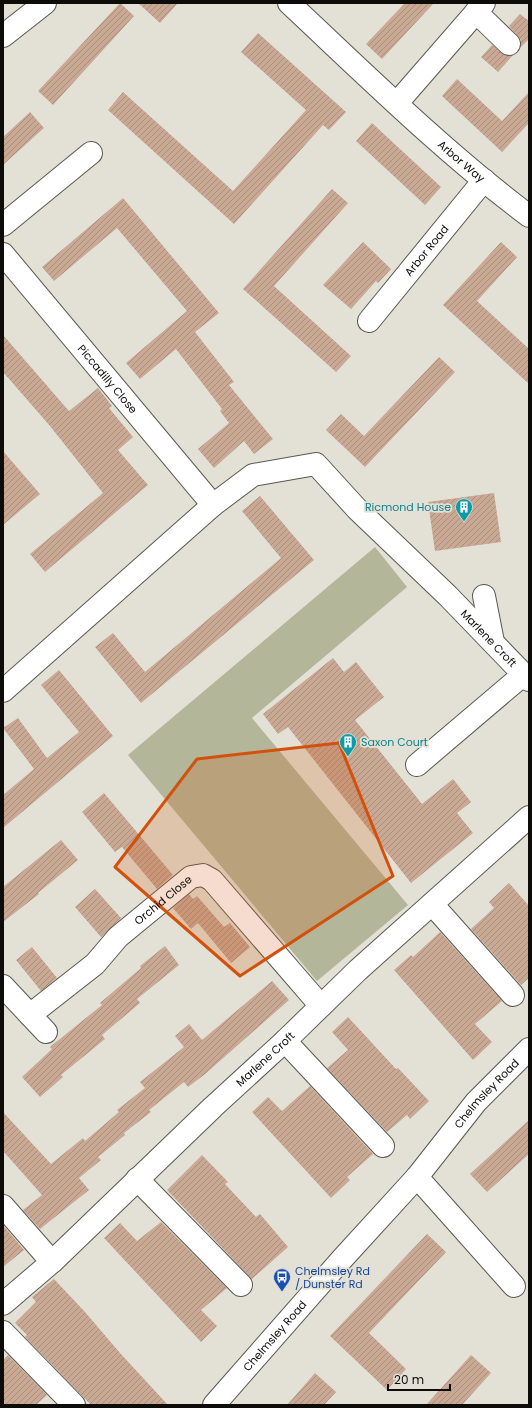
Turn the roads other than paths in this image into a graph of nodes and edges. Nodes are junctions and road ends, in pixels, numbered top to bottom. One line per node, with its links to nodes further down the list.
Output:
1 (45, 3): 4 (street)
2 (289, 3): 6 (street, Arbor Way)
3 (480, 7): 5 (street); 6 (street)
4 (3, 36)
5 (509, 44)
6 (397, 103): 8 (street, Arbor Way)
7 (91, 153): 10 (street)
8 (484, 180): 9 (street, Arbor Way); 12 (street, Arbor Road)
9 (529, 216)
10 (3, 225)
11 (3, 254): 13 (street, Piccadilly Close)
12 (369, 321)
13 (213, 505): 15 (street, Marlene Croft); 17 (street)
14 (484, 596): 15 (street)
15 (493, 642): 16 (street, Marlene Croft)
16 (526, 677): 18 (street)
17 (3, 691)
18 (418, 765)
19 (529, 817): 20 (street, Marlene Croft)
20 (432, 904): 22 (street); 23 (street, Marlene Croft)
21 (3, 986): 24 (street)
22 (513, 995)
23 (321, 1006): 24 (street, Orchid Close); 26 (street, Marlene Croft)
24 (30, 1015): 25 (street)
25 (46, 1032)
26 (285, 1041): 28 (street); 30 (street, Marlene Croft)
27 (529, 1049): 29 (street, Chelmsley Road)
28 (383, 1146)
29 (416, 1177): 34 (street); 38 (street, Chelmsley Road)
30 (137, 1179): 32 (street, Marlene Croft); 33 (street)
31 (3, 1206): 32 (street)
32 (52, 1262): 35 (street, Marlene Croft)
33 (241, 1285)
34 (514, 1286)
35 (3, 1304)
36 (3, 1332): 37 (street)
37 (74, 1405)
38 (214, 1405)

